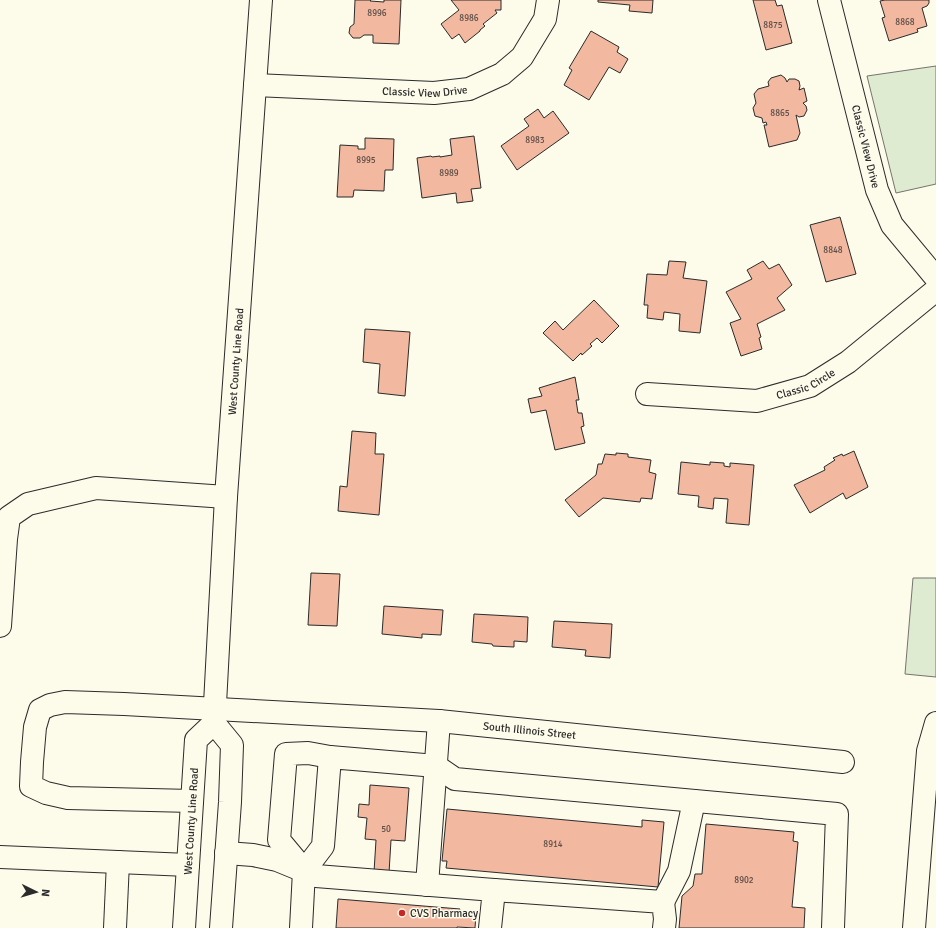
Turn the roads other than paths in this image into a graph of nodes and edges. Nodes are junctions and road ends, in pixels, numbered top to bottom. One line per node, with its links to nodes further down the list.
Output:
1 (260, 0): 4 (street, West County Line Road)
2 (548, 0): 4 (street, Classic View Drive)
3 (829, 0): 5 (street, Classic View Drive)
4 (255, 85): 8 (street, West County Line Road)
5 (936, 278)
6 (936, 290): 7 (street, Classic Circle)
7 (647, 394)
8 (226, 497): 9 (street); 11 (street, West County Line Road)
9 (4, 516): 10 (street)
10 (0, 626)
11 (215, 716): 12 (street, South Illinois Street); 17 (street, West County Line Road); 17 (street, South Illinois Street); 19 (street)
12 (439, 721): 15 (street, South Illinois Street); 16 (street)
13 (936, 723): 34 (street)
14 (330, 757): 16 (street); 23 (street); 23 (street)
15 (843, 762)
16 (436, 766): 18 (street); 24 (street)
17 (192, 801): 22 (street, West County Line Road)
18 (694, 801): 26 (street); 33 (street)
19 (226, 853): 23 (street); 29 (street)
20 (0, 857): 21 (street)
21 (118, 862): 22 (street); 27 (street)
22 (188, 865): 28 (street, West County Line Road)
23 (304, 871): 24 (street); 30 (street)
24 (427, 885): 25 (street)
25 (494, 890): 26 (street); 31 (street)
26 (663, 902): 32 (street)
27 (115, 928)
28 (184, 928)
29 (221, 928)
30 (301, 928)
31 (490, 928)
32 (664, 928)
33 (833, 928)
34 (914, 928)

